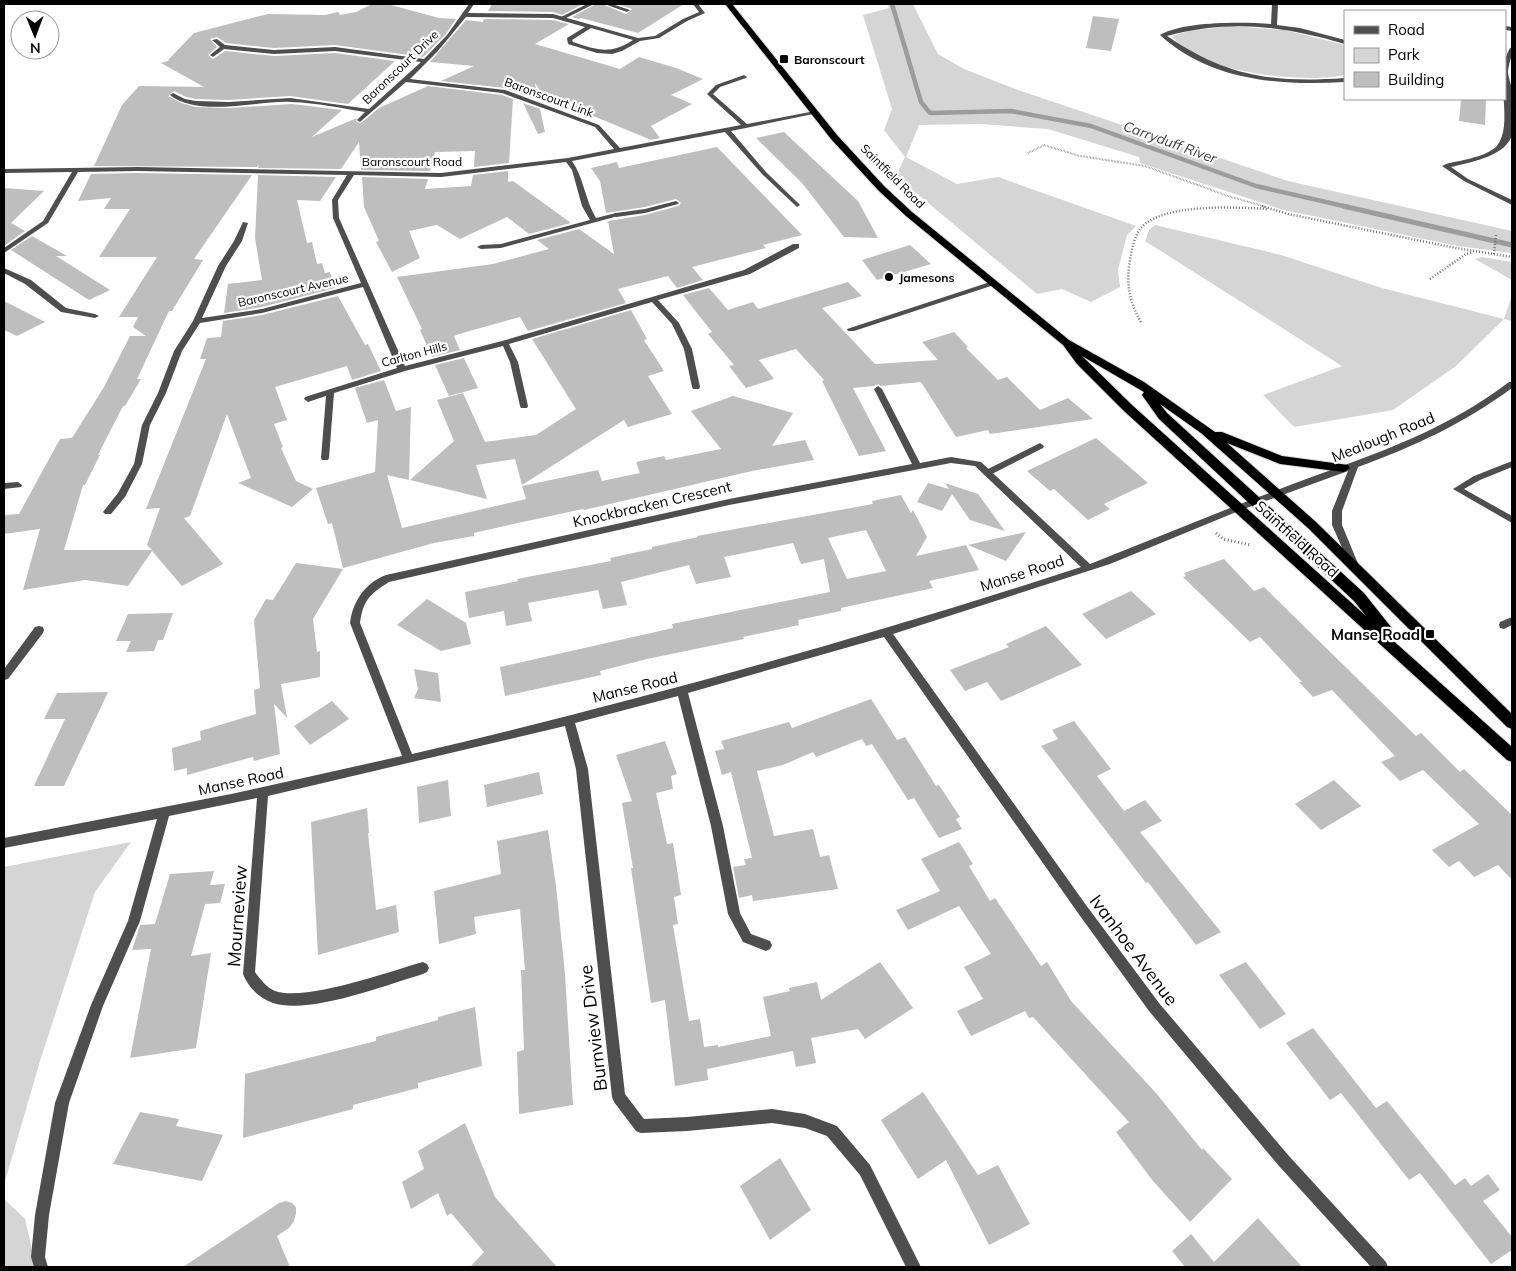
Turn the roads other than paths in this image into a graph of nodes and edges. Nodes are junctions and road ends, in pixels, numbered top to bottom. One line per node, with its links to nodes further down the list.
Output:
1 (471, 4): 8 (street, Baronscourt Drive)
2 (591, 4): 9 (street)
3 (607, 4): 7 (street)
4 (696, 4): 13 (street)
5 (728, 4): 26 (highway, Saintfield Road)
6 (1274, 4): 11 (street)
7 (627, 10)
8 (465, 15): 9 (street); 18 (street, Baronscourt Drive)
9 (562, 18): 10 (street)
10 (589, 26): 13 (street); 13 (street)
11 (1274, 26): 14 (street); 22 (street)
12 (215, 40): 15 (street)
13 (638, 40)
14 (1344, 42)
15 (223, 47): 17 (street); 18 (street)
16 (1512, 49): 19 (street)
17 (213, 55)
18 (424, 61): 21 (street, Baronscourt Drive)
19 (1506, 68)
20 (744, 77): 28 (street)
21 (403, 80): 25 (street, Baronscourt Drive); 30 (street, Baronscourt Link)
22 (1344, 80)
23 (1506, 84): 38 (street)
24 (173, 96): 25 (street)
25 (370, 111): 27 (street, Baronscourt Drive)
26 (815, 113): 28 (street, Baronscourt Road); 47 (highway, Saintfield Road)
27 (360, 120)
28 (746, 127): 29 (street, Baronscourt Road)
29 (728, 130): 30 (street, Baronscourt Road); 35 (street)
30 (618, 150): 31 (street, Baronscourt Road)
31 (568, 160): 34 (street, Baronscourt Road); 40 (street)
32 (76, 170): 33 (street, Baronscourt Road); 34 (street, Baronscourt Road); 44 (street)
33 (4, 171)
34 (352, 173): 46 (street, Baronscourt Avenue)
35 (779, 187): 36 (street); 39 (street)
36 (769, 190)
37 (676, 203): 40 (street)
38 (1512, 203)
39 (797, 205)
40 (593, 220): 43 (street)
41 (245, 223): 50 (street)
42 (796, 246): 48 (street, Carlton Hills)
43 (481, 247)
44 (4, 251)
45 (4, 270): 49 (street)
46 (366, 284): 50 (street, Baronscourt Avenue); 54 (street, Baronscourt Avenue)
47 (993, 284): 51 (street); 52 (highway, Saintfield Road)
48 (654, 299): 53 (street, Carlton Hills); 57 (street)
49 (95, 316)
50 (197, 320): 74 (street)
51 (851, 328)
52 (1065, 342): 55 (highway, Saintfield Road); 73 (highway, Saintfield Road)
53 (505, 343): 54 (street, Carlton Hills); 61 (street)
54 (402, 369): 59 (street, Carlton Hills)
55 (1140, 384): 62 (highway, Saintfield Road); 72 (highway)
56 (1512, 384): 67 (street, Mealough Road)
57 (696, 387)
58 (878, 389): 66 (street)
59 (330, 392): 60 (street, Carlton Hills); 64 (street)
60 (308, 399)
61 (524, 406)
62 (1205, 430): 67 (highway); 71 (highway, Saintfield Road)
63 (1040, 446): 68 (street)
64 (325, 458)
65 (1512, 464): 75 (street)
66 (917, 466): 68 (street, Knockbracken Crescent); 86 (street, Knockbracken Crescent)
67 (1350, 466): 71 (street, Mealough Road); 76 (street)
68 (987, 472): 77 (street, Knockbracken Crescent)
69 (18, 485): 70 (street)
70 (4, 486)
71 (1278, 494): 72 (street, Mealough Road); 76 (highway, Saintfield Road)
72 (1256, 502): 73 (street, Manse Road); 80 (highway)
73 (1238, 508): 77 (street, Manse Road); 80 (highway, Saintfield Road)
74 (108, 512)
75 (1512, 520)
76 (1354, 567): 84 (highway, Saintfield Road)
77 (1088, 568): 79 (street, Manse Road)
78 (39, 630): 81 (street)
79 (886, 632): 82 (street, Manse Road); 94 (street, Ivanhoe Avenue)
80 (1408, 659): 85 (highway, Saintfield Road)
81 (4, 676)
82 (682, 691): 83 (street, Manse Road); 90 (street)
83 (569, 719): 86 (street, Manse Road); 93 (street, Burnview Drive)
84 (1512, 723)
85 (1512, 756)
86 (409, 759): 87 (street, Manse Road)
87 (263, 792): 88 (street, Manse Road); 91 (street, Mourneview)
88 (165, 812): 89 (street, Manse Road); 92 (street)
89 (4, 843)
90 (766, 945)
91 (423, 968)
92 (41, 1267)
93 (914, 1267)
94 (1381, 1267)

